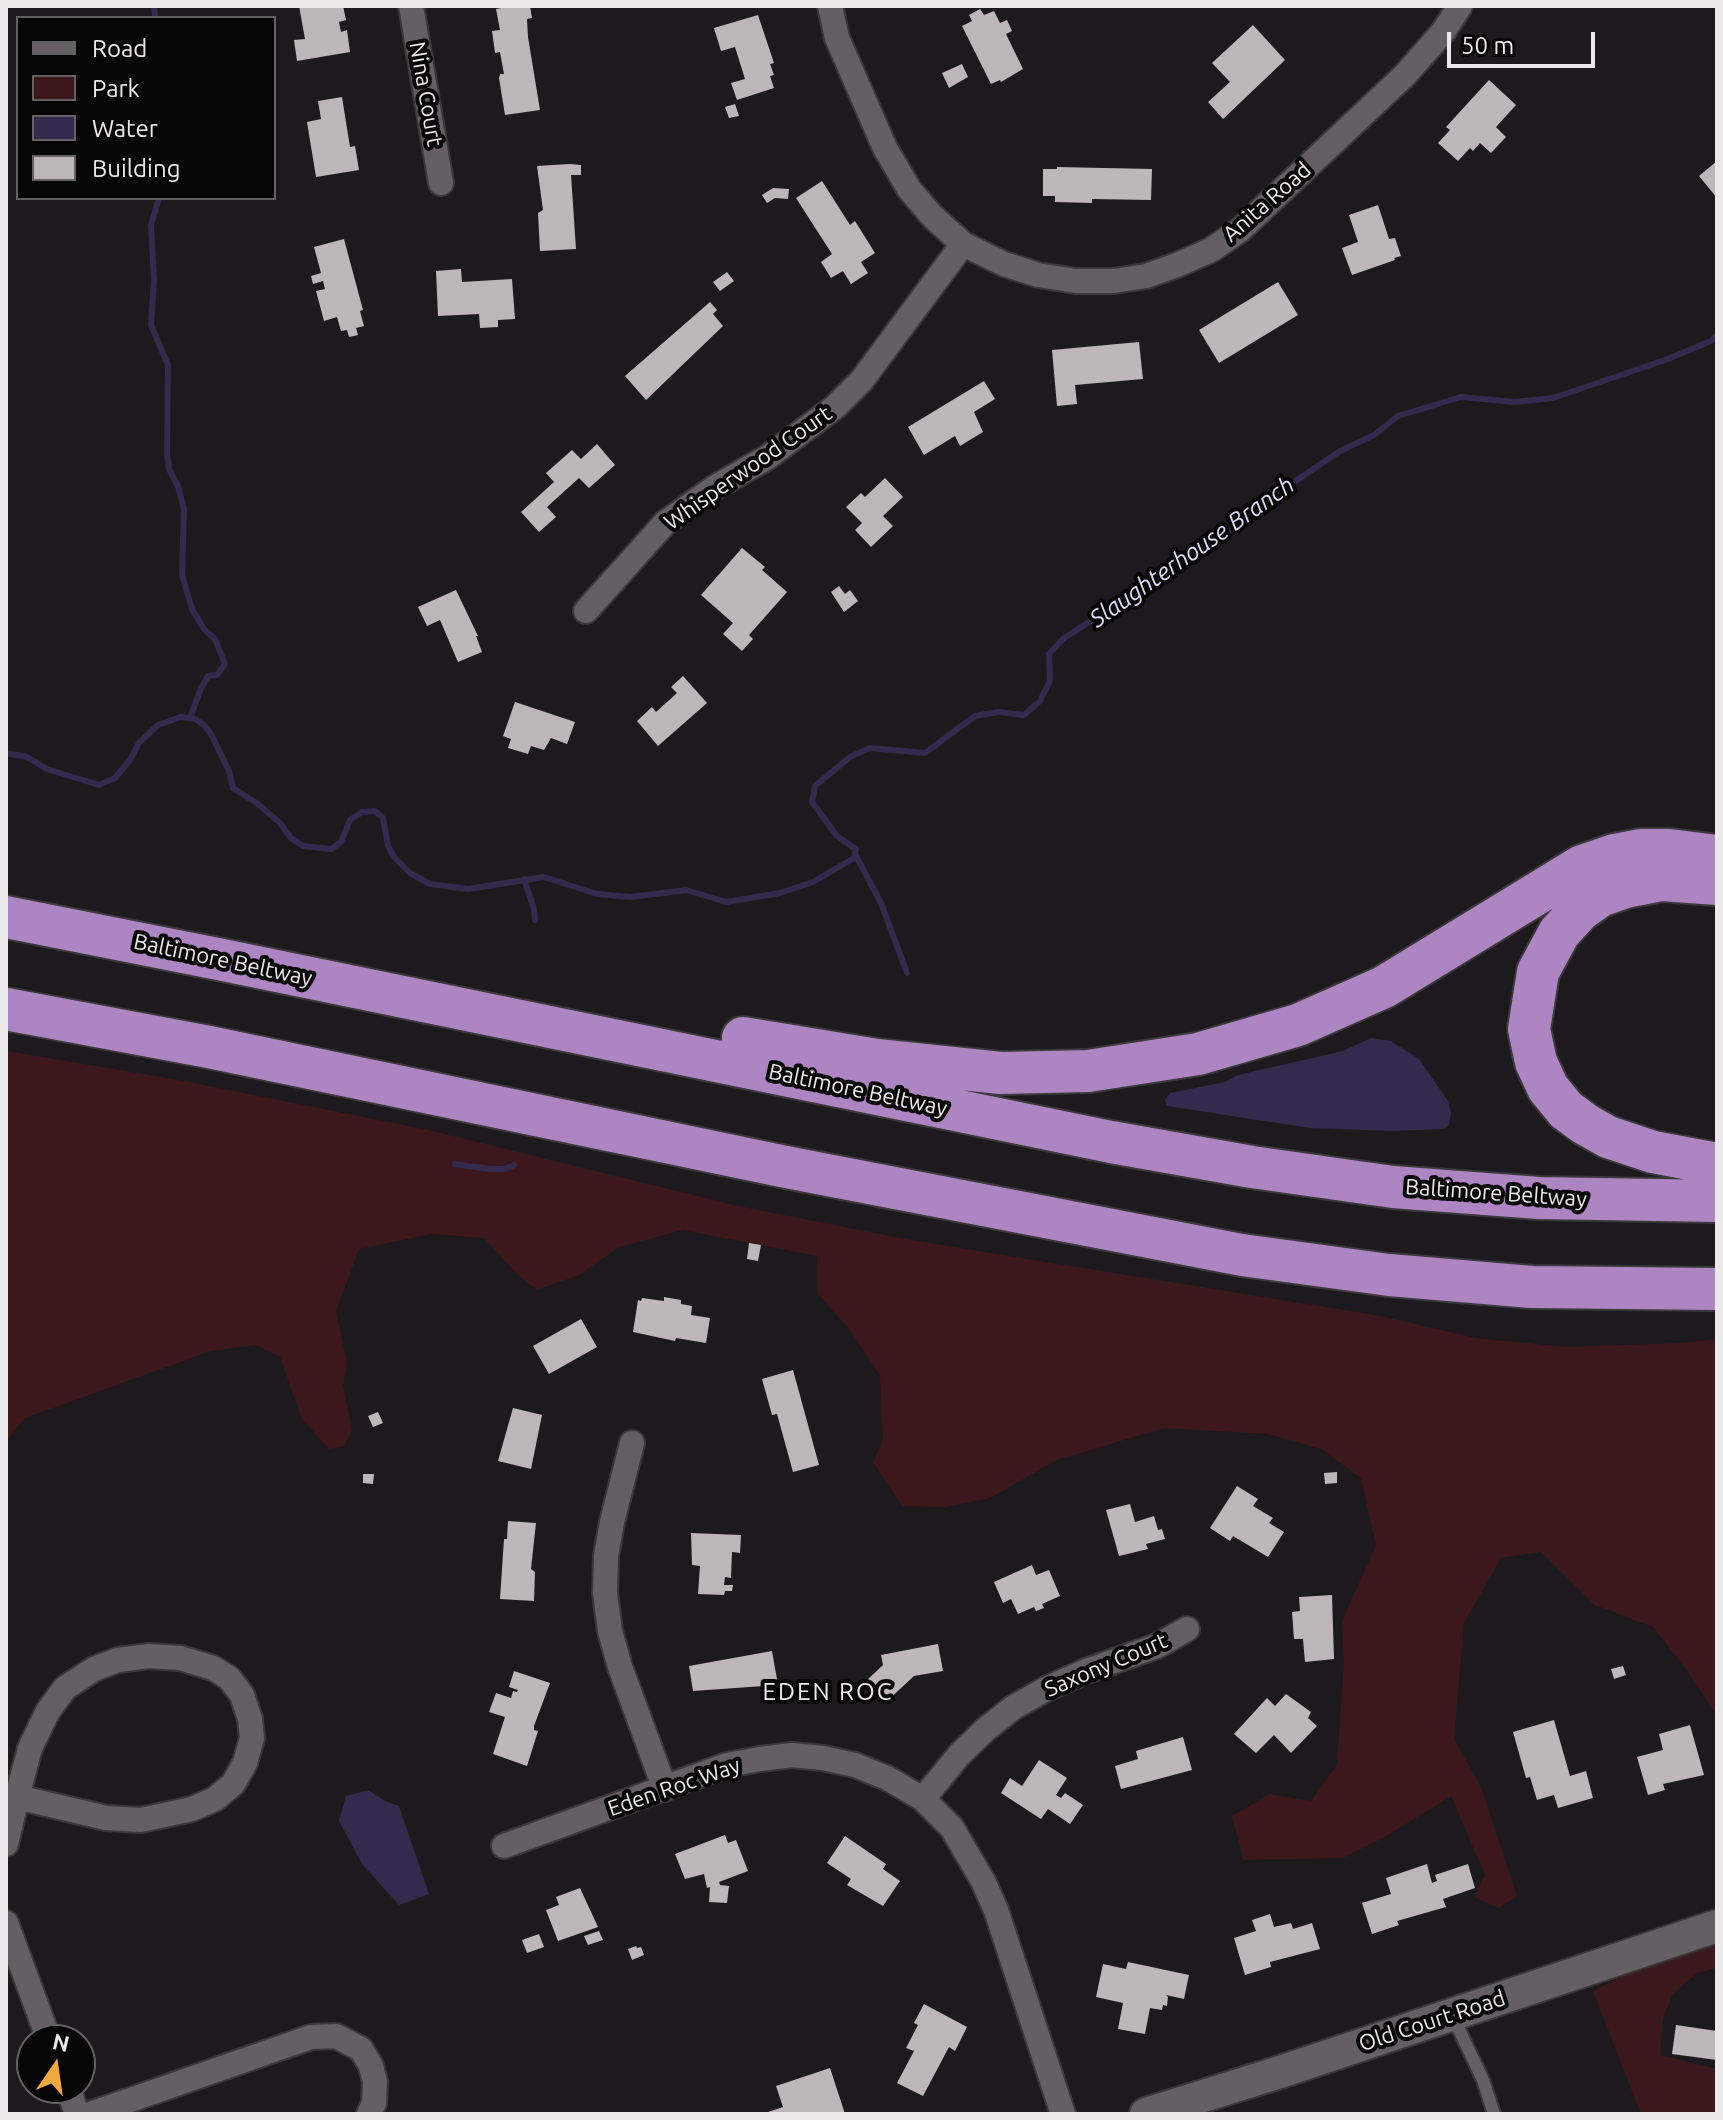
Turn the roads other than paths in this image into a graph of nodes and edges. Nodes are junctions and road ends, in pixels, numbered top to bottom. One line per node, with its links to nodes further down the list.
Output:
1 (411, 6): 4 (street, Nina Court)
2 (830, 6): 5 (street, Anita Road)
3 (1460, 6): 5 (street, Anita Road)
4 (441, 183)
5 (963, 244): 6 (street, Whisperwood Court)
6 (586, 611)
7 (1717, 856): 10 (highway)
8 (1717, 884): 12 (highway)
9 (6, 917): 10 (highway, Baltimore Beltway)
10 (223, 960): 13 (highway, Baltimore Beltway)
11 (6, 1009): 14 (highway)
12 (1717, 1164)
13 (1717, 1201)
14 (1717, 1289)
15 (632, 1443): 17 (street)
16 (1187, 1629): 19 (street, Saxony Court)
17 (665, 1789): 19 (street, Eden Roc Way); 21 (street, Eden Roc Way)
18 (17, 1797): 18 (street); 20 (street)
19 (923, 1799): 28 (street, Eden Roc Way)
20 (6, 1844)
21 (504, 1846)
22 (6, 1923): 25 (street)
23 (1717, 1926): 24 (main road, Old Court Road)
24 (1451, 2014): 29 (main road, Old Court Road); 30 (lane)
25 (43, 2024)
26 (90, 2114): 27 (street)
27 (369, 2114)
28 (1063, 2114)
29 (1146, 2114)
30 (1494, 2114)

